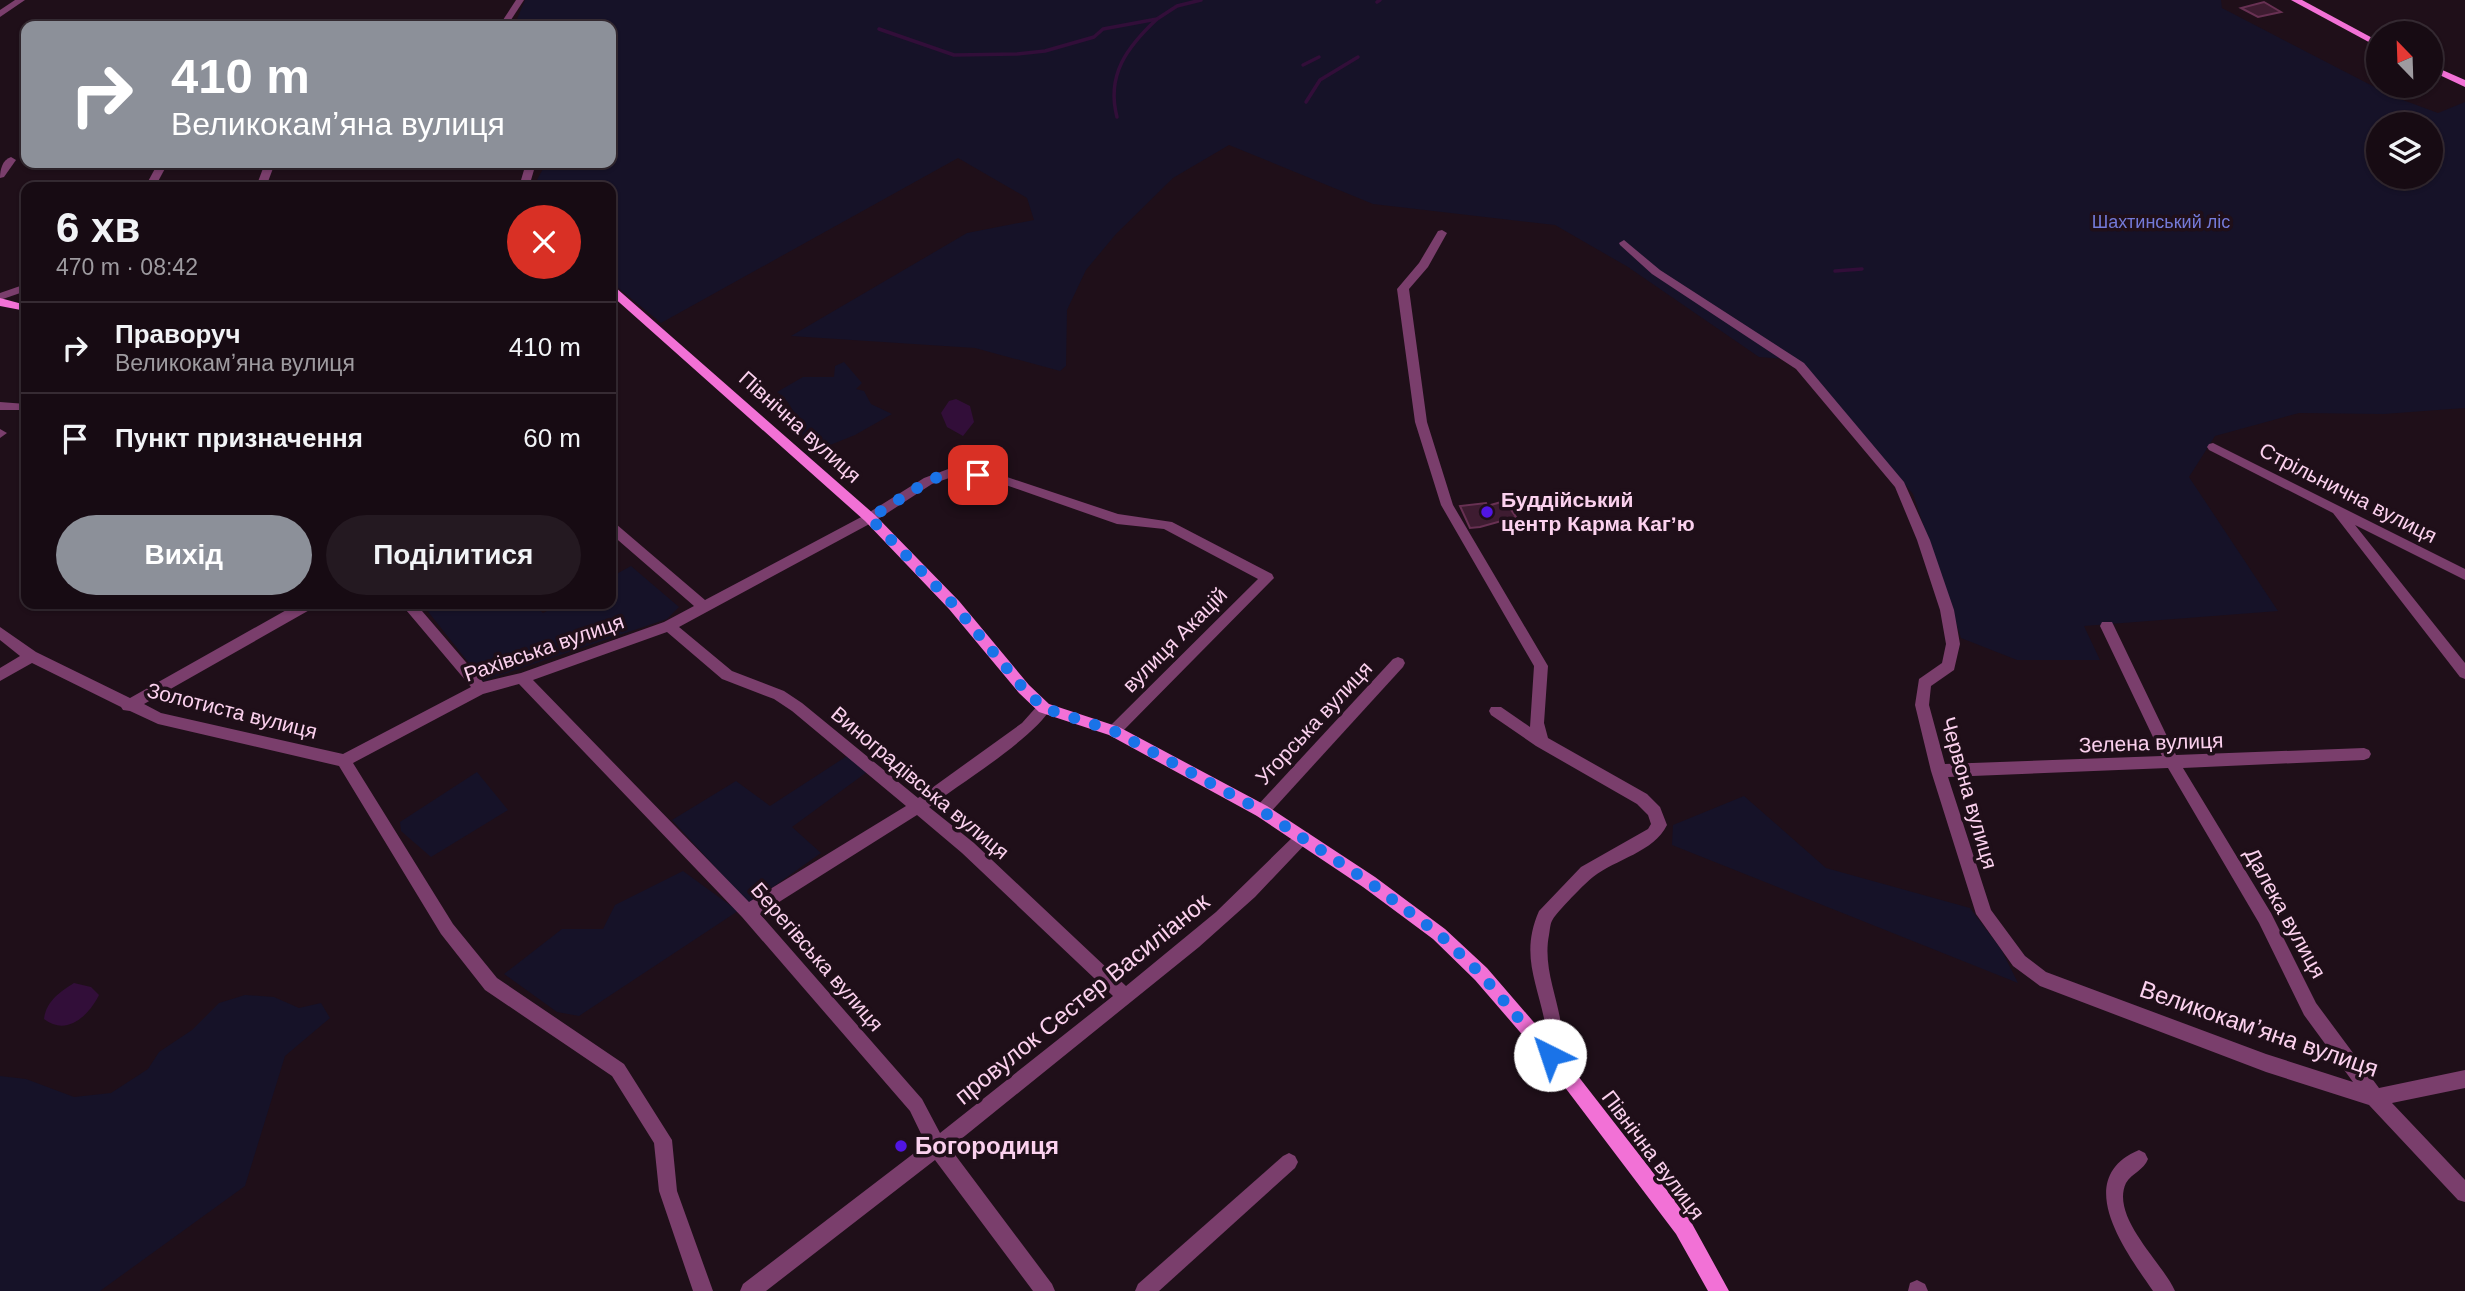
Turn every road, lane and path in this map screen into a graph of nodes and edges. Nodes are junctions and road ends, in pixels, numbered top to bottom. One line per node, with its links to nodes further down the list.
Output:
1 (21, 0): 4 (street)
2 (520, 0): 5 (street)
3 (2295, 0): 6 (street)
4 (0, 14)
5 (506, 21)
6 (2366, 38)
7 (2443, 74): 8 (street)
8 (2465, 84)
9 (11, 160): 10 (street)
10 (0, 175)
11 (1443, 233): 40 (street)
12 (1624, 243): 44 (street, Червона вулиця)
13 (21, 289): 15 (street)
14 (616, 293): 21 (street, Північна вулиця)
15 (0, 299): 16 (street)
16 (21, 306)
17 (0, 406): 18 (street)
18 (21, 408)
19 (2213, 447): 20 (street, Стрільнична вулиця)
20 (2336, 511): 23 (street, Стрільнична вулиця); 32 (street)
21 (870, 518): 24 (street, Рахівська вулиця); 37 (street, Північна вулиця); 39 (street, вулиця Акацій)
22 (616, 531): 24 (street)
23 (2465, 575)
24 (703, 606): 27 (street, Рахівська вулиця)
25 (299, 609): 36 (street)
26 (412, 609): 35 (street)
27 (668, 625): 34 (street, Рахівська вулиця); 45 (street, Виноградівська вулиця)
28 (2107, 626): 43 (street, Далека вулиця)
29 (0, 632): 30 (street, Золотиста вулиця)
30 (31, 656): 33 (street); 36 (street, Золотиста вулиця)
31 (1398, 663): 46 (street, Угорська вулиця)
32 (2465, 673)
33 (0, 675)
34 (522, 678): 35 (street, Рахівська вулиця); 48 (street, Берегівська вулиця)
35 (479, 689): 42 (street, Рахівська вулиця)
36 (128, 706): 42 (street, Золотиста вулиця)
37 (1044, 708): 39 (street, Північна вулиця); 45 (street)
38 (1496, 711): 40 (street)
39 (1114, 731): 46 (street, Північна вулиця)
40 (1541, 742): 51 (street)
41 (2364, 754): 43 (street, Зелена вулиця)
42 (344, 761): 58 (street)
43 (2173, 764): 44 (street, Зелена вулиця); 53 (street, Далека вулиця)
44 (1938, 771): 49 (street, Червона вулиця)
45 (920, 805): 48 (street); 50 (street, Виноградівська вулиця)
46 (1262, 811): 47 (street, Північна вулиця)
47 (1303, 838): 50 (street, провулок Сестер Василіанок); 51 (street, Північна вулиця)
48 (748, 912): 54 (street, Берегівська вулиця)
49 (2040, 978): 53 (street, Великокамʼяна вулиця)
50 (1126, 997): 54 (street, провулок Сестер Василіанок)
51 (1550, 1055): 62 (street, Північна вулиця)
52 (2465, 1079): 53 (street, Великокамʼяна вулиця)
53 (2375, 1098): 57 (street, Далека вулиця)
54 (938, 1147): 59 (street, провулок Сестер Василіанок); 60 (street, Берегівська вулиця)
55 (2139, 1159): 63 (street)
56 (1289, 1162): 61 (street)
57 (2465, 1193)
58 (703, 1291)
59 (750, 1291)
60 (1045, 1291)
61 (1145, 1291)
62 (1719, 1291)
63 (2165, 1291)

